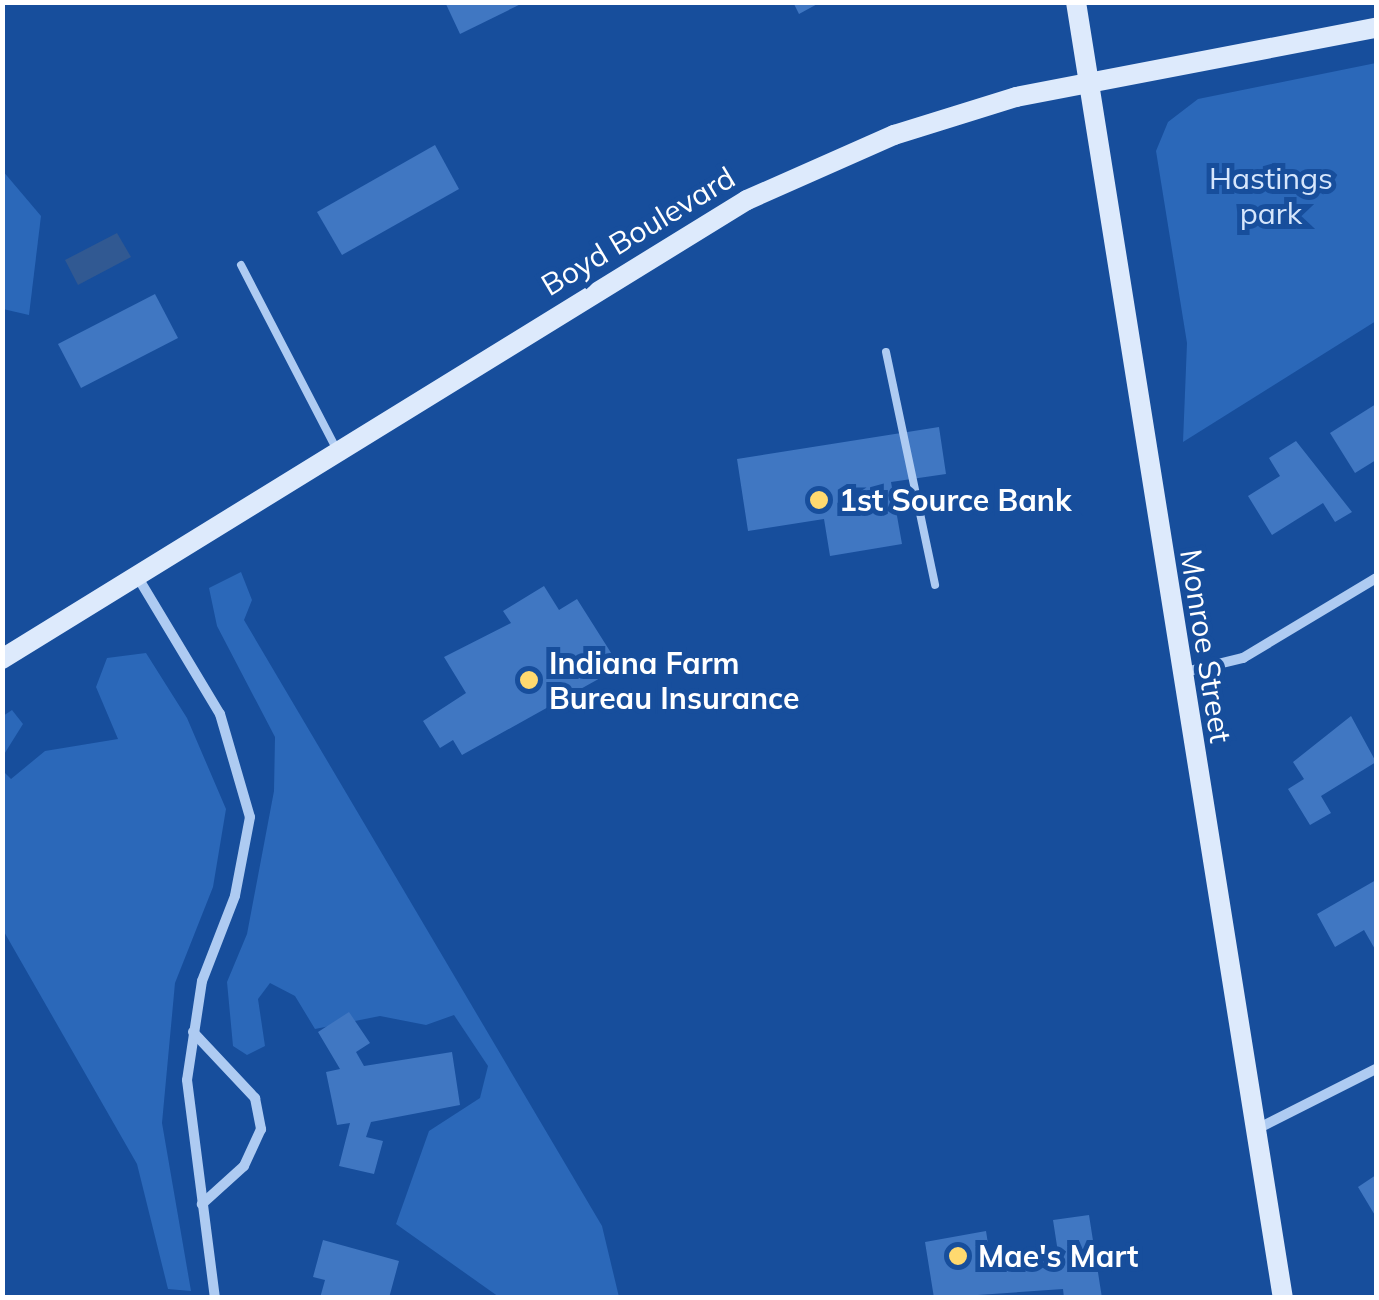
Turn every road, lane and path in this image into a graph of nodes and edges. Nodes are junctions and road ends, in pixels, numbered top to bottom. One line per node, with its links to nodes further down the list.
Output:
1 (1076, 2): 3 (street, Monroe Street)
2 (1376, 28): 3 (street, Boyd Boulevard)
3 (1087, 80): 6 (street, Boyd Boulevard); 11 (street, Monroe Street)
4 (241, 265): 6 (lane)
5 (886, 352): 9 (lane)
6 (337, 450): 7 (street, Boyd Boulevard)
7 (137, 576): 10 (street, Boyd Boulevard); 12 (street)
8 (1376, 578): 11 (street)
9 (935, 586)
10 (2, 659)
11 (1180, 673): 14 (street, Monroe Street)
12 (193, 1032): 15 (street); 15 (street)
13 (1376, 1069): 14 (street)
14 (1256, 1130): 17 (street, Monroe Street)
15 (202, 1204): 16 (street)
16 (216, 1298)
17 (1283, 1298)

